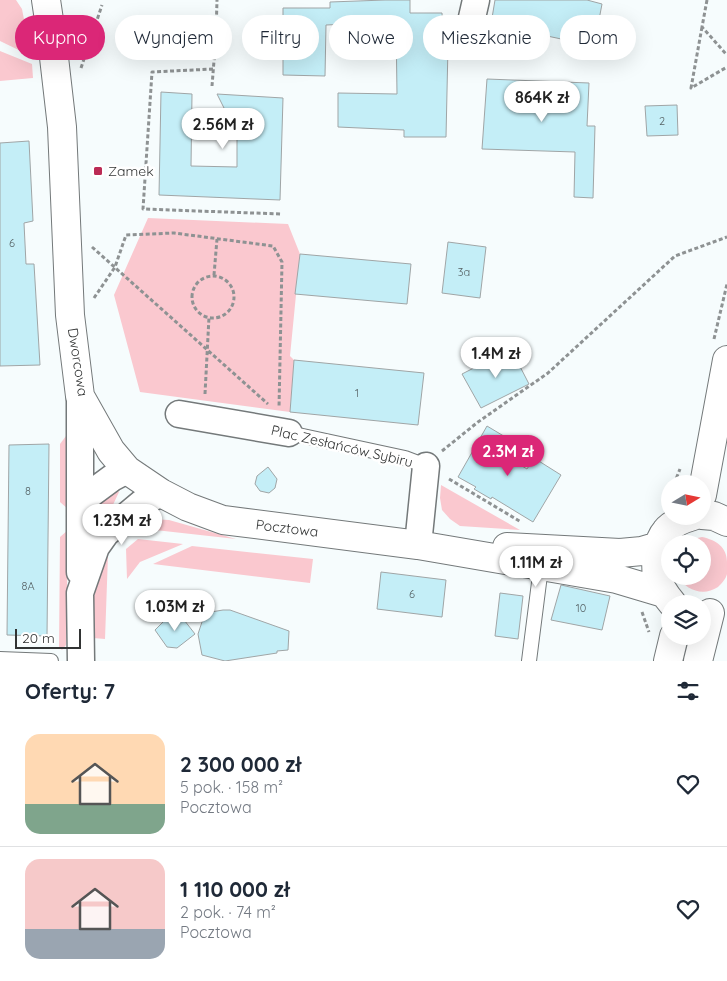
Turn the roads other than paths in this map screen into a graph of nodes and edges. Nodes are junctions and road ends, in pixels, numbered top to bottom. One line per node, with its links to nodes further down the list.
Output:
1 (46, 0): 5 (main road, Dworcowa)
2 (476, 0): 3 (street)
3 (473, 15)
4 (727, 360): 10 (main road)
5 (80, 396): 9 (main road, Dworcowa); 12 (street)
6 (179, 414): 7 (street, Plac Zesłańców Sybiru)
7 (289, 433): 8 (lane, Plac Zesłańców Sybiru)
8 (433, 460): 16 (street, Plac Zesłańców Sybiru)
9 (127, 470): 11 (main road, Dworcowa); 12 (street)
10 (706, 475)
11 (160, 493): 16 (main road, Pocztowa); 19 (street)
12 (80, 516): 19 (street)
13 (711, 516): 14 (main road)
14 (727, 522)
15 (673, 525): 17 (main road)
16 (418, 545): 17 (main road, Pocztowa); 18 (main road, Pocztowa)
17 (659, 546): 20 (main road)
18 (541, 567): 21 (main road, Pocztowa); 27 (lane)
19 (80, 593): 26 (street)
20 (667, 595)
21 (661, 596)
22 (713, 611): 29 (main road)
23 (663, 645): 28 (main road)
24 (6, 660): 25 (lane)
25 (51, 661)
26 (81, 661)
27 (529, 661)
28 (668, 661)
29 (698, 661)

